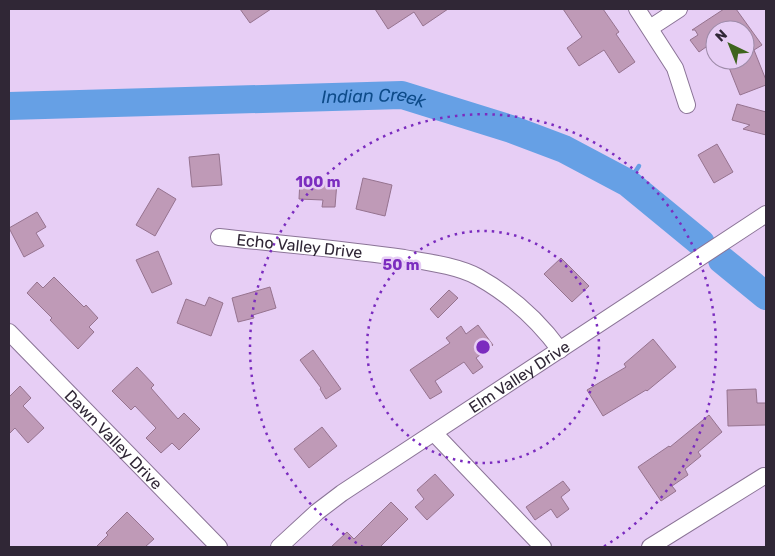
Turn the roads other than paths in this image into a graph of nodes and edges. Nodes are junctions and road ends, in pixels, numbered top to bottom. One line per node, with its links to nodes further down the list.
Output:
1 (637, 9): 3 (street)
2 (679, 9): 3 (street)
3 (650, 28): 4 (street)
4 (687, 105)
5 (766, 214): 8 (street, Elm Valley Drive)
6 (219, 237): 8 (street, Echo Valley Drive)
7 (9, 332): 11 (street, Dawn Valley Drive)
8 (560, 350): 9 (street, Elm Valley Drive)
9 (434, 433): 12 (street, Elm Valley Drive); 13 (street)
10 (764, 476): 14 (street)
11 (219, 547)
12 (279, 547)
13 (543, 547)
14 (650, 547)

